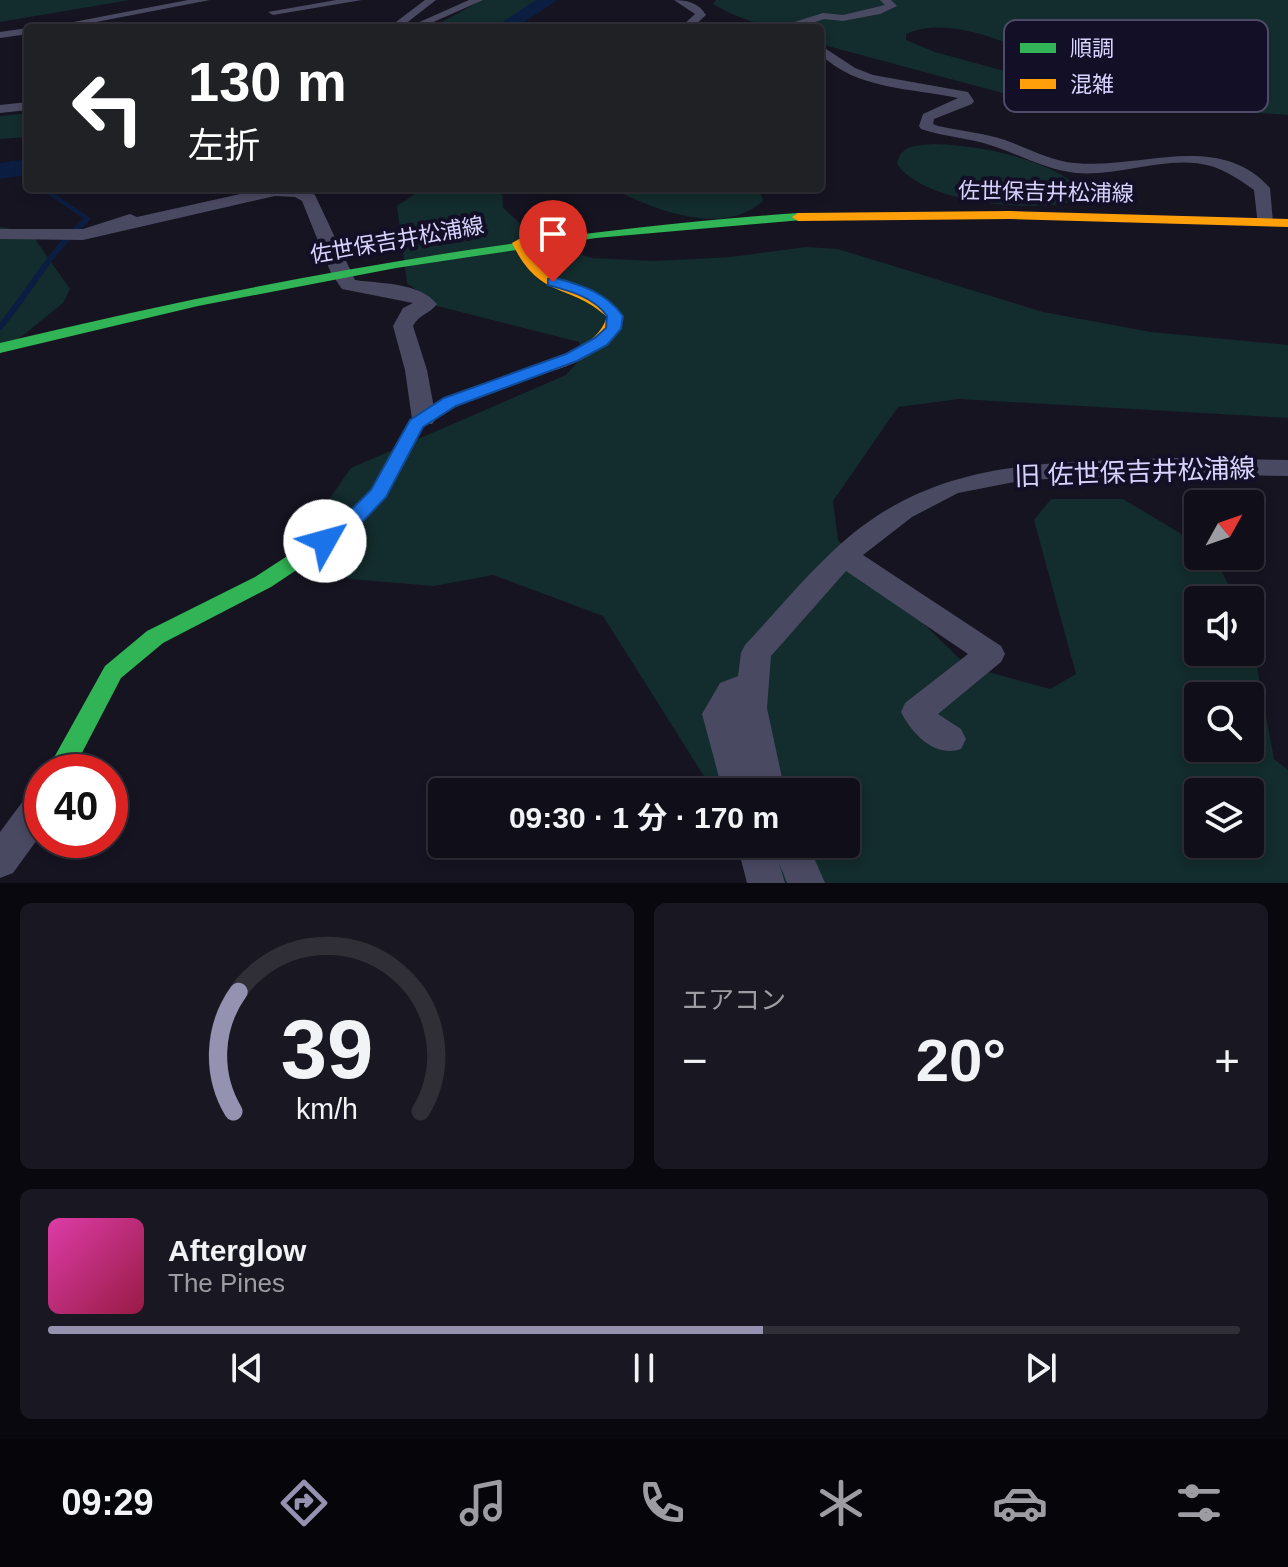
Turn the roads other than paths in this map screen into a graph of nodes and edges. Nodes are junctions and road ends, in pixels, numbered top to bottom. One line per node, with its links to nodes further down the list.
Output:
1 (205, 0): 9 (street)
2 (357, 0): 7 (street)
3 (431, 0): 10 (street)
4 (478, 0): 11 (street)
5 (679, 0): 12 (street)
6 (885, 0): 8 (street)
7 (273, 12)
8 (843, 18): 13 (street); 14 (street)
9 (70, 24)
10 (398, 24)
11 (421, 24)
12 (690, 24)
13 (798, 24)
14 (825, 28)
15 (24, 32): 16 (street)
16 (0, 35)
17 (824, 53): 23 (street)
18 (24, 106): 19 (street)
19 (0, 109)
20 (209, 192): 25 (street)
21 (271, 192): 25 (street)
22 (299, 192): 28 (street)
23 (1264, 222): 24 (main road, 佐世保吉井松浦線); 27 (main road, 佐世保吉井松浦線)
24 (1288, 223)
25 (116, 227): 26 (street)
26 (0, 234)
27 (519, 243): 28 (main road, 佐世保吉井松浦線); 30 (main road)
28 (340, 273): 29 (main road, 佐世保吉井松浦線); 30 (street)
29 (0, 348)
30 (424, 419): 35 (main road)
31 (1288, 468): 32 (street, 旧 佐世保吉井松浦線)
32 (844, 556): 33 (street, 旧 佐世保吉井松浦線); 34 (street)
33 (754, 683): 36 (street); 37 (street, 旧 佐世保吉井松浦線)
34 (949, 739)
35 (69, 754)
36 (737, 778)
37 (764, 778)
38 (24, 828): 41 (street)
39 (759, 858): 42 (street)
40 (796, 858): 43 (street)
41 (0, 861)
42 (766, 883)
43 (806, 883)

